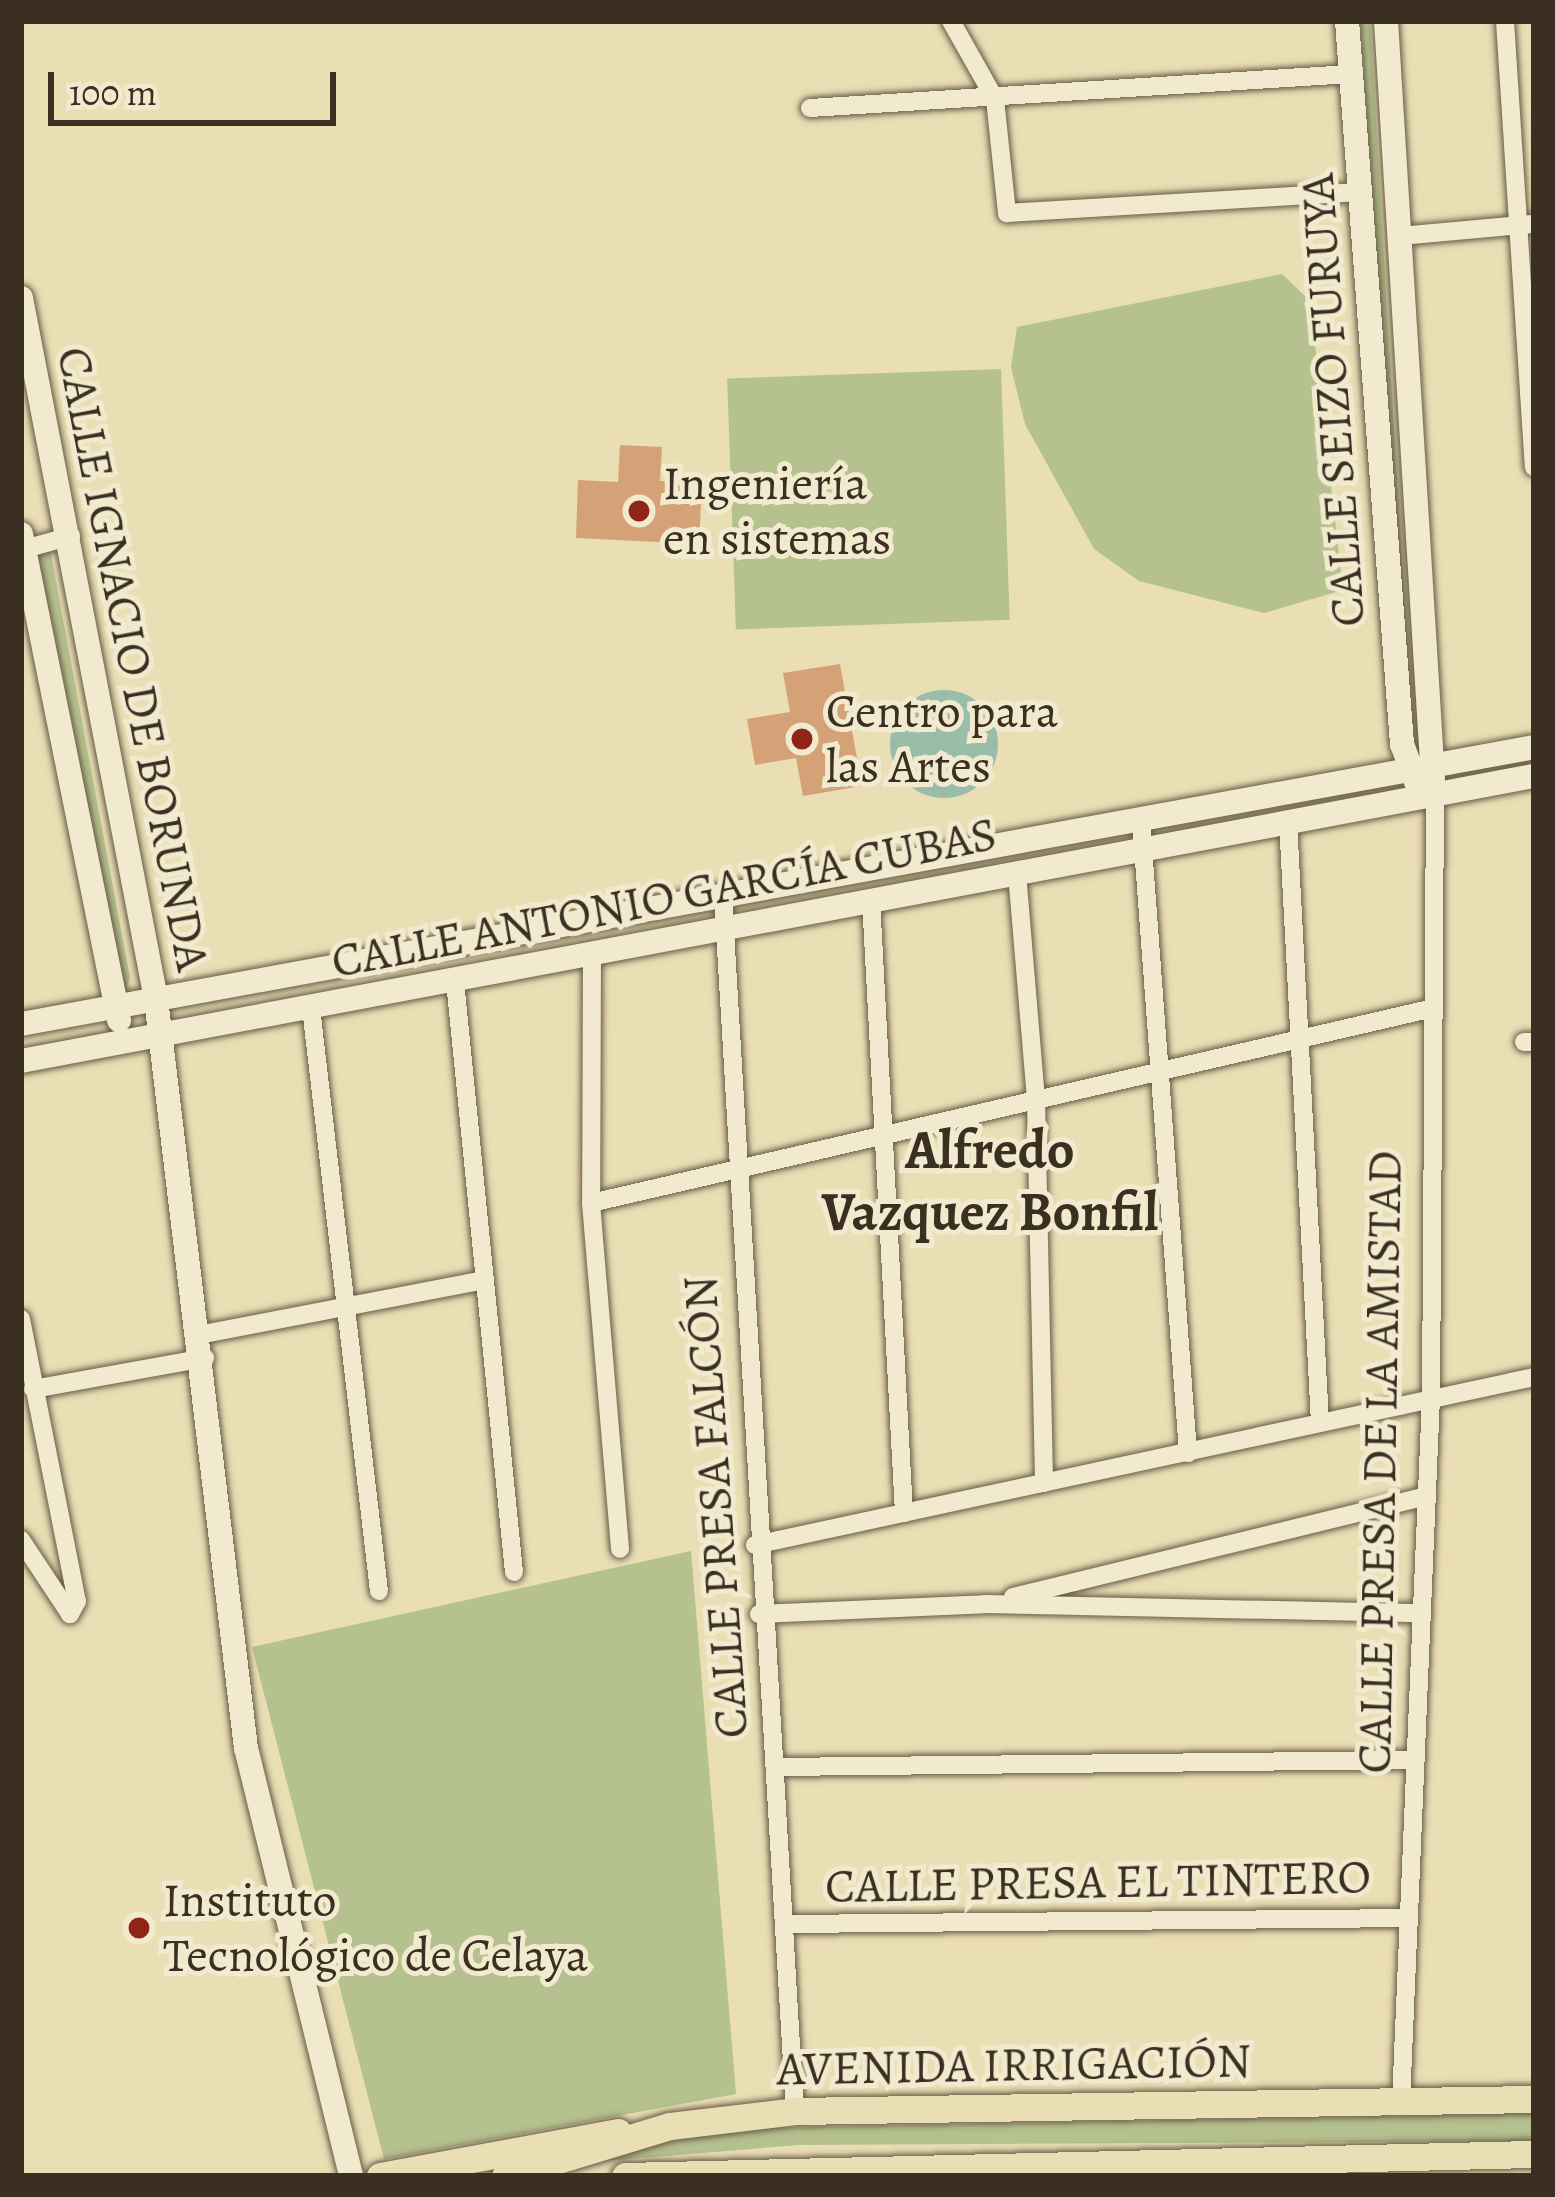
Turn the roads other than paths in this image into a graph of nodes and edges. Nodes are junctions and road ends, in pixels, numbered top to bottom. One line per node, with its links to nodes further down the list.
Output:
1 (951, 21): 6 (street)
2 (1347, 21): 5 (street, CALLE SEIZO FURUYA)
3 (1386, 21): 10 (street, CALLE SEIZO FURUYA)
4 (1505, 21): 9 (street)
5 (1351, 74): 6 (street); 8 (street, CALLE SEIZO FURUYA)
6 (995, 99): 7 (street); 8 (street)
7 (810, 108)
8 (1359, 192): 17 (street, CALLE SEIZO FURUYA)
9 (1526, 225): 10 (street); 12 (street)
10 (1401, 236): 17 (street, CALLE SEIZO FURUYA)
11 (21, 298): 13 (street, CALLE IGNACIO DE BORUNDA)
12 (1534, 467)
13 (71, 536): 14 (street); 27 (street, CALLE IGNACIO DE BORUNDA)
14 (22, 544): 28 (street, CALLE IGNACIO DE BORUNDA)
15 (1534, 747): 17 (street, CALLE ANTONIO GARCÍA CUBAS)
16 (1534, 776): 17 (street, CALLE ANTONIO GARCÍA CUBAS)
17 (1425, 781): 18 (street, CALLE ANTONIO GARCÍA CUBAS); 19 (street, CALLE ANTONIO GARCÍA CUBAS); 30 (street, CALLE PRESA DE LA AMISTAD)
18 (1141, 820): 20 (street); 22 (street, CALLE ANTONIO GARCÍA CUBAS)
19 (1288, 821): 20 (street, CALLE ANTONIO GARCÍA CUBAS); 33 (street)
20 (1143, 849): 21 (street, CALLE ANTONIO GARCÍA CUBAS); 36 (street)
21 (1017, 873): 23 (street, CALLE ANTONIO GARCÍA CUBAS); 37 (street)
22 (723, 897): 24 (street, CALLE PRESA FALCÓN); 27 (street, CALLE ANTONIO GARCÍA CUBAS)
23 (872, 900): 24 (street, CALLE ANTONIO GARCÍA CUBAS); 38 (street)
24 (726, 931): 25 (street, CALLE ANTONIO GARCÍA CUBAS); 39 (street, CALLE PRESA FALCÓN)
25 (592, 954): 26 (street, CALLE ANTONIO GARCÍA CUBAS); 40 (street)
26 (455, 982): 29 (street, CALLE ANTONIO GARCÍA CUBAS); 41 (street)
27 (156, 999): 28 (street, CALLE ANTONIO GARCÍA CUBAS); 32 (street, CALLE IGNACIO DE BORUNDA)
28 (117, 1007): 31 (street, CALLE ANTONIO GARCÍA CUBAS); 34 (street, CALLE IGNACIO DE BORUNDA)
29 (311, 1008): 32 (street, CALLE ANTONIO GARCÍA CUBAS); 42 (street)
30 (1429, 1009): 33 (street); 47 (street, CALLE PRESA DE LA AMISTAD)
31 (21, 1024)
32 (160, 1035): 34 (street, CALLE ANTONIO GARCÍA CUBAS); 44 (street, CALLE IGNACIO DE BORUNDA)
33 (1300, 1037): 36 (street); 48 (street)
34 (124, 1042): 35 (street, CALLE ANTONIO GARCÍA CUBAS)
35 (21, 1061)
36 (1160, 1069): 37 (street); 49 (street)
37 (1036, 1099): 38 (street); 50 (street)
38 (890, 1132): 39 (street); 52 (street)
39 (731, 1168): 40 (street); 54 (street, CALLE PRESA FALCÓN)
40 (591, 1203): 55 (street)
41 (479, 1281): 42 (street); 56 (street)
42 (347, 1308): 44 (street); 57 (street)
43 (21, 1319): 46 (street)
44 (204, 1346): 46 (street); 71 (street, CALLE IGNACIO DE BORUNDA)
45 (1534, 1378): 47 (street)
46 (33, 1389): 53 (street)
47 (1431, 1398): 48 (street); 51 (street, CALLE PRESA DE LA AMISTAD)
48 (1320, 1422): 49 (street)
49 (1188, 1453): 50 (street)
50 (1044, 1483): 52 (street)
51 (1427, 1496): 58 (street); 59 (street, CALLE PRESA DE LA AMISTAD)
52 (904, 1513): 54 (street)
53 (21, 1540)
54 (755, 1545): 60 (street, CALLE PRESA FALCÓN)
55 (620, 1549)
56 (514, 1572)
57 (379, 1591)
58 (985, 1604): 59 (street); 60 (street)
59 (1422, 1613): 61 (street, CALLE PRESA DE LA AMISTAD)
60 (759, 1614): 62 (street, CALLE PRESA FALCÓN)
61 (1415, 1760): 62 (street); 63 (street, CALLE PRESA DE LA AMISTAD)
62 (775, 1767): 64 (street, CALLE PRESA FALCÓN)
63 (1409, 1918): 64 (street, CALLE PRESA EL TINTERO); 66 (street, CALLE PRESA DE LA AMISTAD)
64 (788, 1924): 67 (street, CALLE PRESA FALCÓN)
65 (1534, 2099): 66 (main road, AVENIDA IRRIGACIÓN)
66 (1401, 2102): 67 (main road, AVENIDA IRRIGACIÓN)
67 (795, 2111): 68 (main road, AVENIDA IRRIGACIÓN)
68 (670, 2126): 72 (main road); 73 (main road, AVENIDA IRRIGACIÓN)
69 (1534, 2154): 70 (main road, AVENIDA IRRIGACIÓN)
70 (816, 2164): 74 (main road, AVENIDA IRRIGACIÓN); 75 (street)
71 (352, 2176)
72 (380, 2176)
73 (505, 2176)
74 (625, 2176)
75 (742, 2176)

